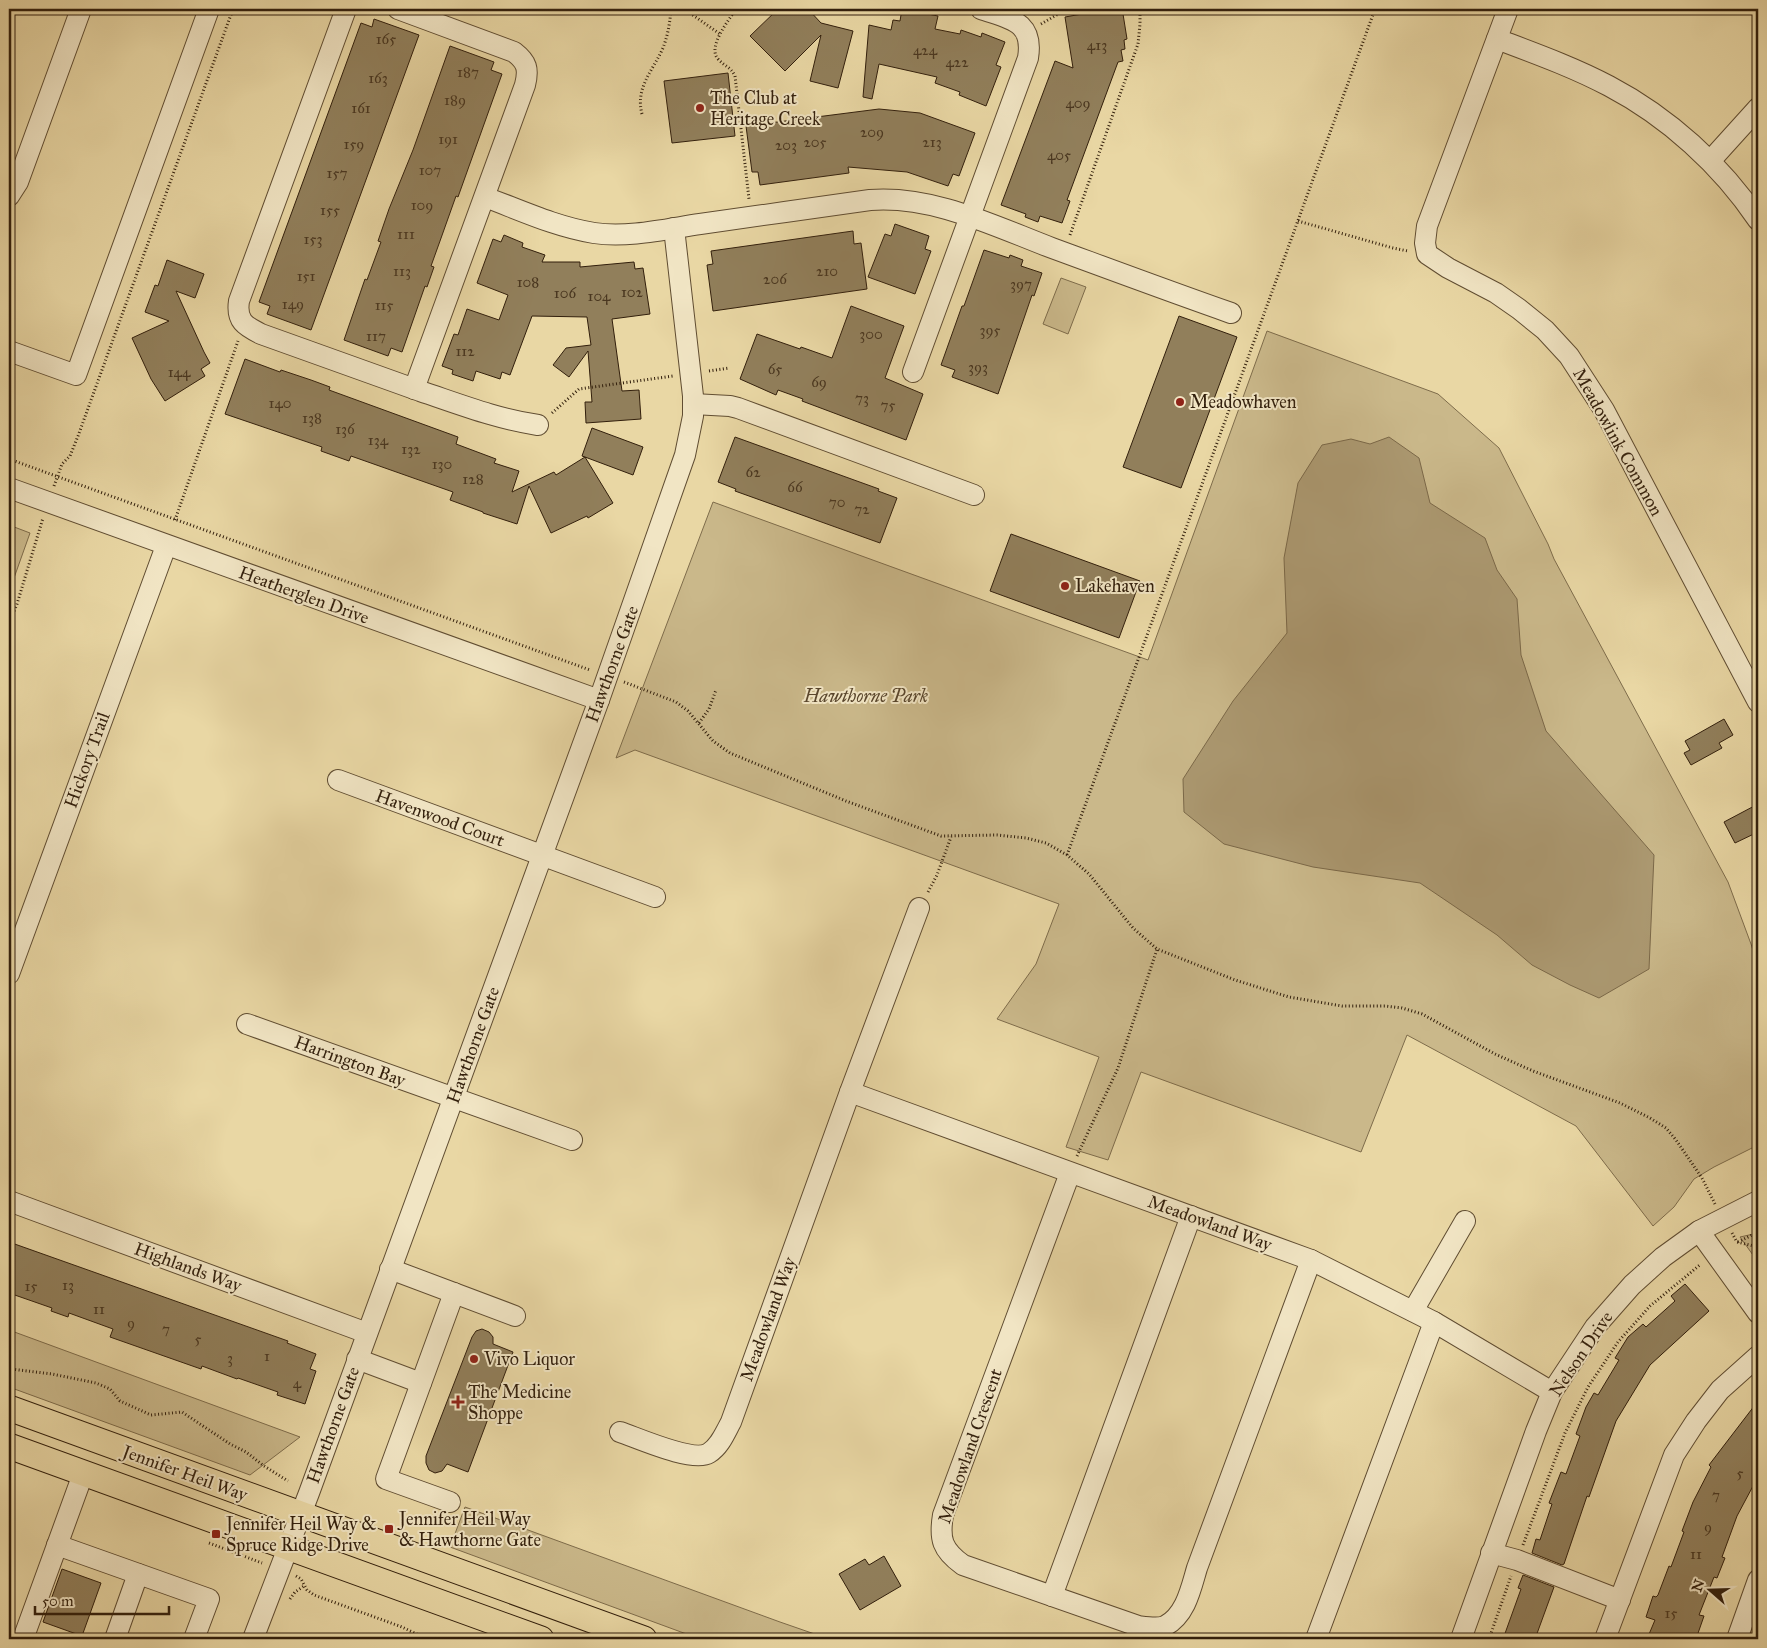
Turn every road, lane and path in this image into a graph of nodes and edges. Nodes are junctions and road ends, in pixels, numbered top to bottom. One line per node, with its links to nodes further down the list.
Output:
1 (81, 9): 20 (street)
2 (209, 9): 31 (street)
3 (232, 9): 39 (path)
4 (346, 9): 30 (street)
5 (398, 9): 21 (street)
6 (671, 9): 18 (path)
7 (684, 9): 15 (path)
8 (736, 9): 15 (path)
9 (981, 9): 14 (street)
10 (1067, 9): 14 (path)
11 (1140, 9): 27 (path)
12 (1375, 9): 25 (path)
13 (1508, 9): 16 (street)
14 (1027, 32): 23 (street)
15 (720, 34): 22 (path)
16 (1496, 39): 19 (street); 28 (street)
17 (1758, 108): 19 (street)
18 (642, 114)
19 (1711, 160): 24 (street)
20 (9, 196)
21 (485, 196): 26 (street); 35 (street)
22 (752, 217): 23 (street); 26 (street)
23 (969, 217): 27 (street); 33 (street)
24 (1758, 220)
25 (1298, 221): 28 (path); 54 (path)
26 (674, 228): 34 (street, Hawthorne Gate)
27 (1064, 252): 29 (street)
28 (1427, 254): 50 (street, Meadowlink Common)
29 (1231, 313)
30 (244, 324): 35 (street); 43 (path)
31 (9, 351)
32 (729, 368): 34 (path)
33 (913, 372)
34 (691, 374): 36 (street, Hawthorne Gate); 37 (path)
35 (414, 389): 37 (street)
36 (694, 404): 41 (street); 49 (street, Hawthorne Gate)
37 (538, 425)
38 (9, 459): 39 (path)
39 (56, 477): 42 (path); 43 (path)
40 (9, 488): 42 (street, Heatherglen Drive)
41 (974, 495)
42 (48, 502): 44 (street, Heatherglen Drive); 45 (path)
43 (175, 520): 46 (path)
44 (166, 546): 49 (street, Heatherglen Drive); 59 (street, Hickory Trail)
45 (9, 624)
46 (587, 669)
47 (637, 687): 51 (path)
48 (716, 690): 51 (path)
49 (599, 700): 55 (street, Hawthorne Gate)
50 (1758, 702)
51 (699, 723): 53 (path)
52 (338, 780): 55 (street, Havenwood Court)
53 (951, 837): 54 (path); 57 (path)
54 (1067, 855): 58 (path)
55 (542, 856): 56 (street, Havenwood Court); 62 (street, Hawthorne Gate)
56 (655, 897)
57 (919, 908): 61 (street, Meadowland Way)
58 (1157, 949): 64 (path); 67 (path)
59 (9, 974)
60 (247, 1024): 62 (street, Harrington Bay)
61 (850, 1092): 64 (street, Meadowland Way); 88 (street, Meadowland Way)
62 (454, 1098): 63 (street, Harrington Bay); 75 (street, Hawthorne Gate)
63 (572, 1140)
64 (1070, 1173): 68 (street, Meadowland Way); 102 (street, Meadowland Crescent)
65 (9, 1201): 81 (street, Highlands Way)
66 (1758, 1202): 70 (street, Nelson Drive)
67 (1715, 1205)
68 (1191, 1216): 73 (street, Meadowland Way); 102 (street)
69 (1466, 1221): 77 (street)
70 (1698, 1231): 78 (street); 86 (street, Nelson Drive)
71 (1758, 1232): 72 (path)
72 (1758, 1246)
73 (1311, 1260): 77 (street, Meadowland Way); 102 (street, Meadowland Crescent)
74 (1698, 1266): 97 (path)
75 (390, 1269): 76 (street); 81 (street, Hawthorne Gate)
76 (454, 1294): 79 (street); 85 (street)
77 (1413, 1311): 80 (street, Meadowland Way)
78 (1758, 1313)
79 (516, 1316)
80 (1434, 1322): 86 (street, Meadowland Way); 113 (street)
81 (367, 1333): 83 (street, Hawthorne Gate)
82 (1758, 1356): 103 (street)
83 (357, 1359): 85 (street); 93 (street, Hawthorne Gate)
84 (9, 1366): 91 (path)
85 (421, 1383): 92 (street)
86 (1552, 1392): 96 (street, Nelson Drive)
87 (9, 1408): 93 (main road, Jennifer Heil Way)
88 (620, 1432)
89 (9, 1446): 90 (main road, Jennifer Heil Way)
90 (83, 1474): 94 (street); 95 (main road, Jennifer Heil Way)
91 (288, 1481)
92 (450, 1502)
93 (301, 1515): 95 (street, Hawthorne Gate); 112 (main road, Jennifer Heil Way)
94 (58, 1545): 98 (street); 106 (street)
95 (288, 1548): 109 (street, Hawthorne Gate); 111 (main road, Jennifer Heil Way)
96 (1491, 1553): 97 (street); 105 (street, Nelson Drive)
97 (1517, 1560): 103 (street); 114 (path)
98 (138, 1574): 107 (street); 108 (street)
99 (302, 1579): 101 (path)
100 (1758, 1580): 116 (street)
101 (304, 1586): 104 (path); 110 (path)
102 (1052, 1596)
103 (1620, 1600): 115 (street)
104 (288, 1606)
105 (1462, 1635)
106 (26, 1638)
107 (115, 1639)
108 (194, 1639)
109 (254, 1639)
110 (428, 1639)
111 (541, 1639)
112 (644, 1639)
113 (1316, 1639)
114 (1489, 1639)
115 (1606, 1639)
116 (1737, 1639)

